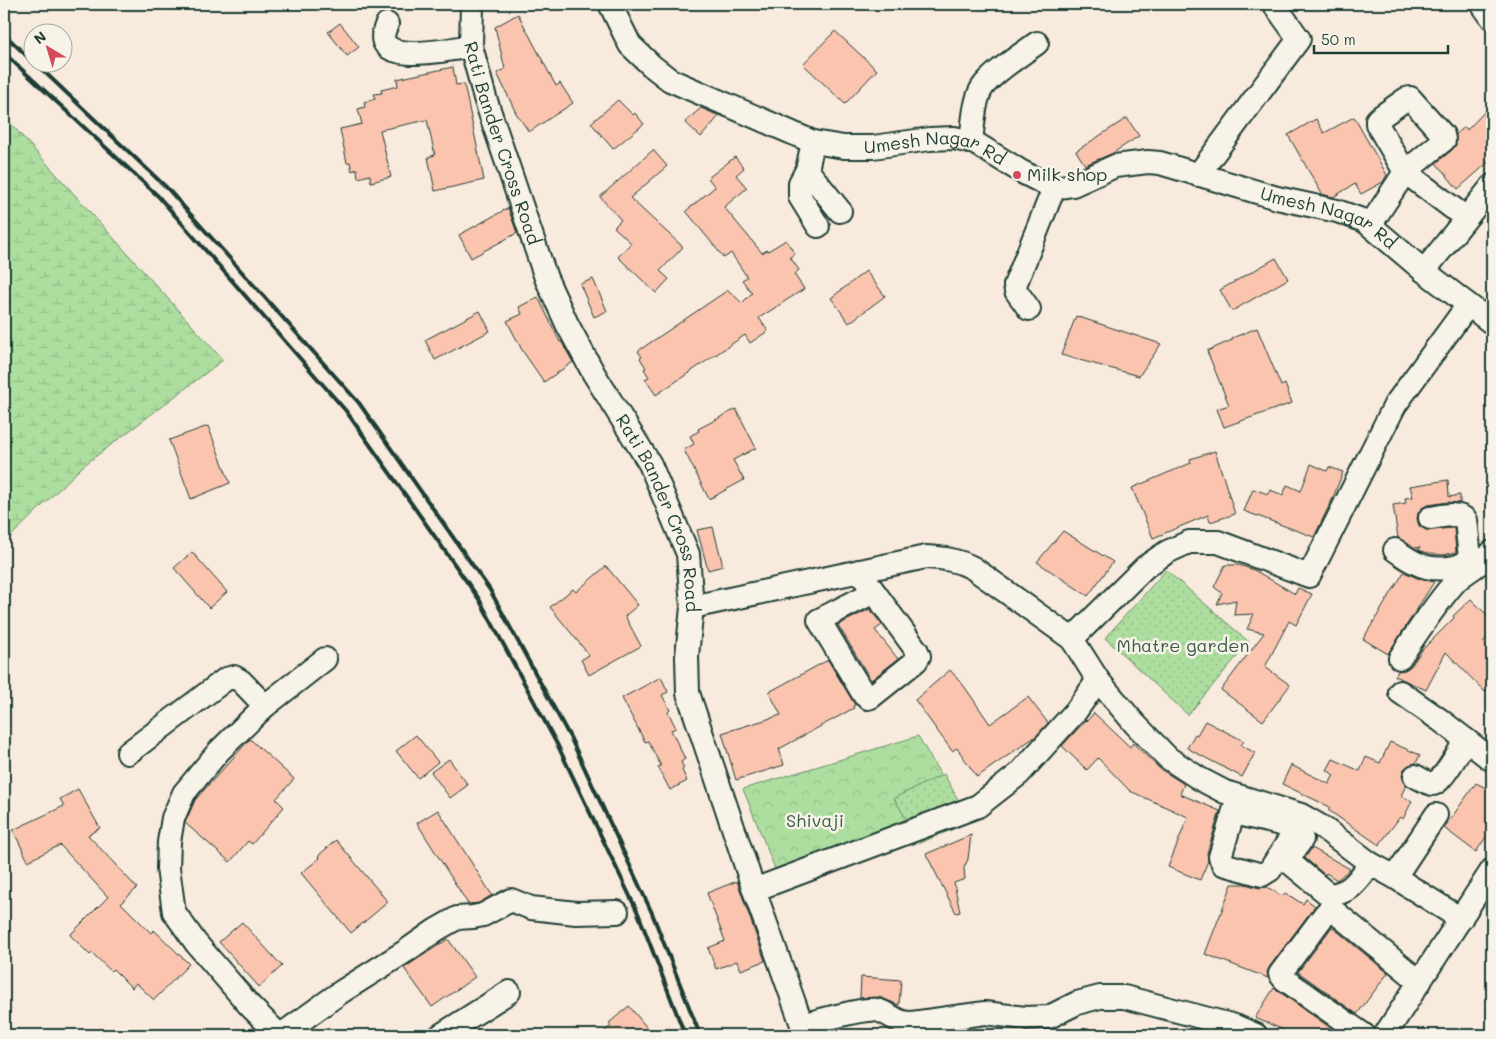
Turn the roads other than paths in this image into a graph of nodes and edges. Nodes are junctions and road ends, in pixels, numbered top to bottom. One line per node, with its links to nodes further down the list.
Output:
1 (472, 4): 8 (street, Rati Bander Cross Road)
2 (610, 4): 9 (street, Umesh Nagar Rd)
3 (1274, 4): 12 (street)
4 (1482, 4): 5 (street)
5 (1492, 18)
6 (387, 24): 8 (street)
7 (1037, 43): 10 (street)
8 (471, 46): 30 (street, Rati Bander Cross Road)
9 (813, 142): 10 (street, Umesh Nagar Rd); 11 (street)
10 (971, 142): 14 (street, Umesh Nagar Rd)
11 (807, 170): 15 (street); 18 (street)
12 (1198, 175): 14 (street, Umesh Nagar Rd); 17 (street, Umesh Nagar Rd)
13 (1492, 186): 16 (street)
14 (1054, 188): 21 (street)
15 (840, 210)
16 (1466, 218): 17 (street); 19 (street)
17 (1371, 224): 19 (street, Umesh Nagar Rd)
18 (818, 226)
19 (1424, 271): 20 (street, Umesh Nagar Rd)
20 (1468, 305): 22 (street, Umesh Nagar Rd); 31 (street)
21 (1029, 309)
22 (1492, 323)
23 (1430, 518): 24 (street)
24 (1466, 544): 25 (street); 28 (street)
25 (1492, 547)
26 (1492, 552): 28 (street)
27 (859, 571): 29 (street); 30 (street); 31 (street)
28 (1456, 580): 32 (street)
29 (874, 592): 29 (street)
30 (692, 607): 44 (street, Rati Bander Cross Road)
31 (1072, 639): 34 (street)
32 (1400, 658)
33 (325, 659): 36 (street)
34 (1098, 680): 43 (street); 44 (street)
35 (1400, 692): 37 (street)
36 (265, 706): 38 (street); 51 (street)
37 (1466, 740): 39 (street); 40 (street)
38 (128, 753)
39 (1492, 760)
40 (1415, 776)
41 (1436, 815): 43 (street)
42 (1492, 870): 45 (street)
43 (1395, 877): 47 (street)
44 (754, 890): 50 (street, Rati Bander Cross Road)
45 (1486, 895): 47 (street)
46 (616, 912): 51 (street)
47 (1461, 920): 48 (street)
48 (1420, 982): 54 (street); 55 (street)
49 (509, 992): 52 (street)
50 (804, 1030): 53 (street)
51 (280, 1035)
52 (440, 1035)
53 (1256, 1035)
54 (1364, 1035)
55 (1384, 1035)

